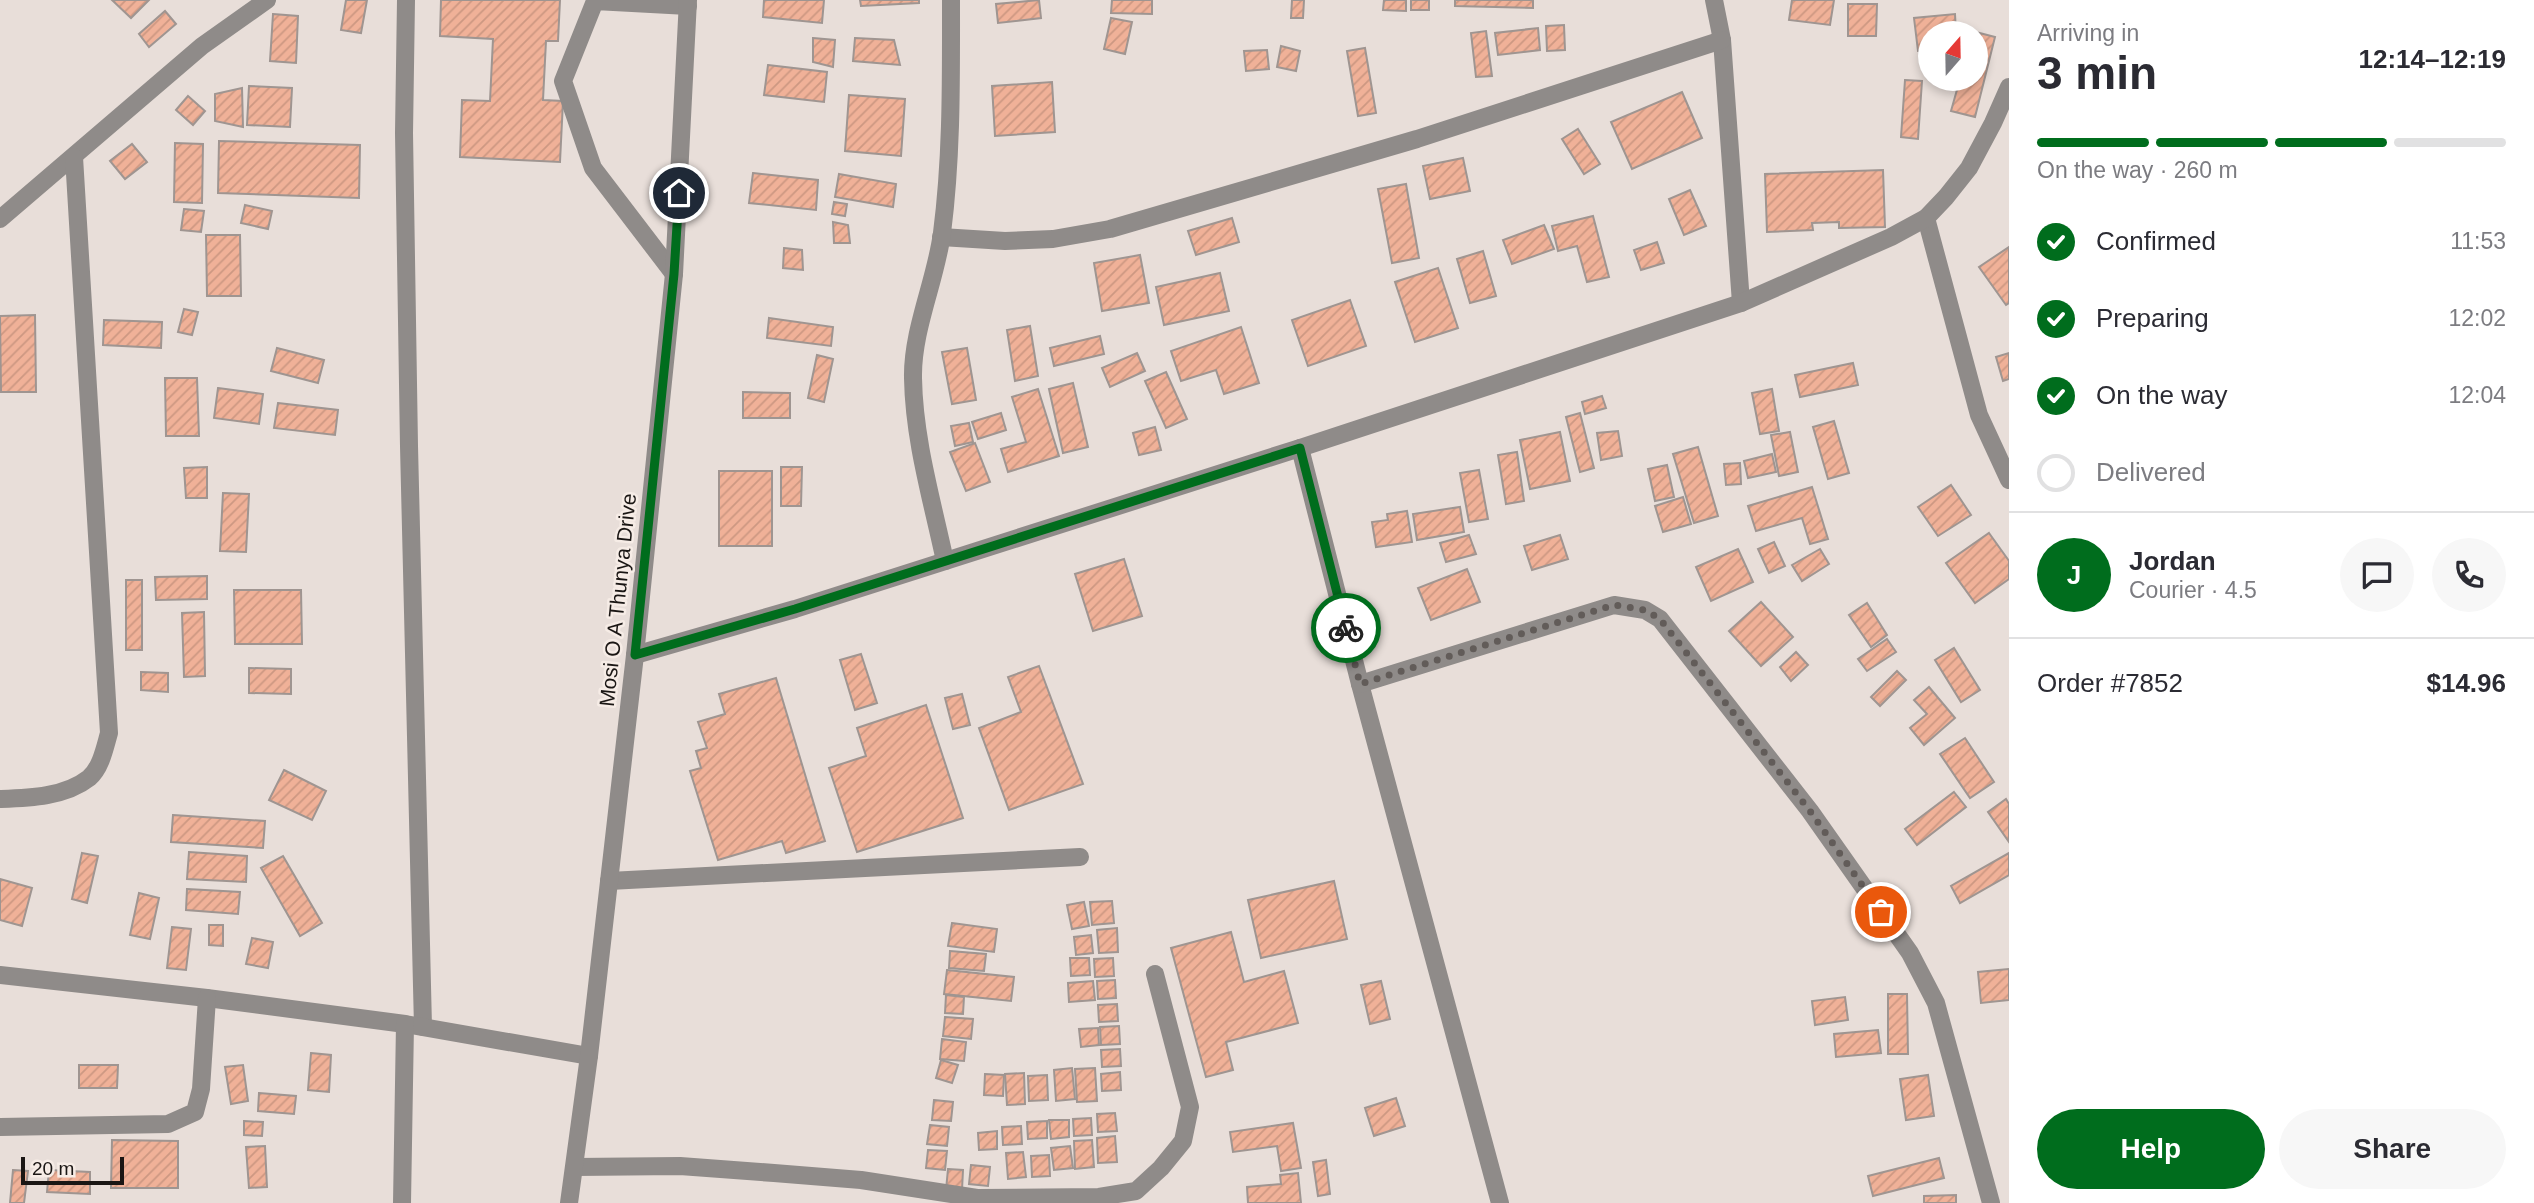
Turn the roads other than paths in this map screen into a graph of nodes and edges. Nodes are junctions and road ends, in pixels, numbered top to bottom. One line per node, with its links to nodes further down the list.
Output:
1 (267, 0): 8 (street)
2 (406, 0): 26 (street)
3 (951, 0): 11 (street)
4 (1714, 0): 6 (street)
5 (688, 3): 12 (street, Mosi O A Thunya Drive); 12 (street)
6 (1722, 40): 11 (street); 13 (street)
7 (2009, 87): 9 (street)
8 (74, 157): 10 (street); 19 (street)
9 (1926, 218): 13 (street); 15 (street)
10 (0, 219)
11 (942, 237): 16 (street)
12 (674, 274): 17 (street, Mosi O A Thunya Drive)
13 (1741, 303): 14 (street)
14 (1300, 448): 16 (street); 18 (street)
15 (2009, 480)
16 (945, 561): 17 (street)
17 (635, 655): 21 (street, Mosi O A Thunya Drive)
18 (1360, 684): 32 (street); 33 (street)
19 (0, 799)
20 (1080, 857): 21 (street)
21 (609, 881): 27 (street, Mosi O A Thunya Drive)
22 (1155, 974): 29 (street)
23 (0, 975): 24 (street)
24 (207, 998): 25 (street); 28 (street)
25 (405, 1024): 26 (street); 30 (street)
26 (423, 1027): 27 (street)
27 (589, 1056): 29 (street, Mosi O A Thunya Drive)
28 (0, 1127)
29 (575, 1167): 31 (street, Mosi O A Thunya Drive)
30 (402, 1203)
31 (569, 1203)
32 (1500, 1203)
33 (1991, 1203)

